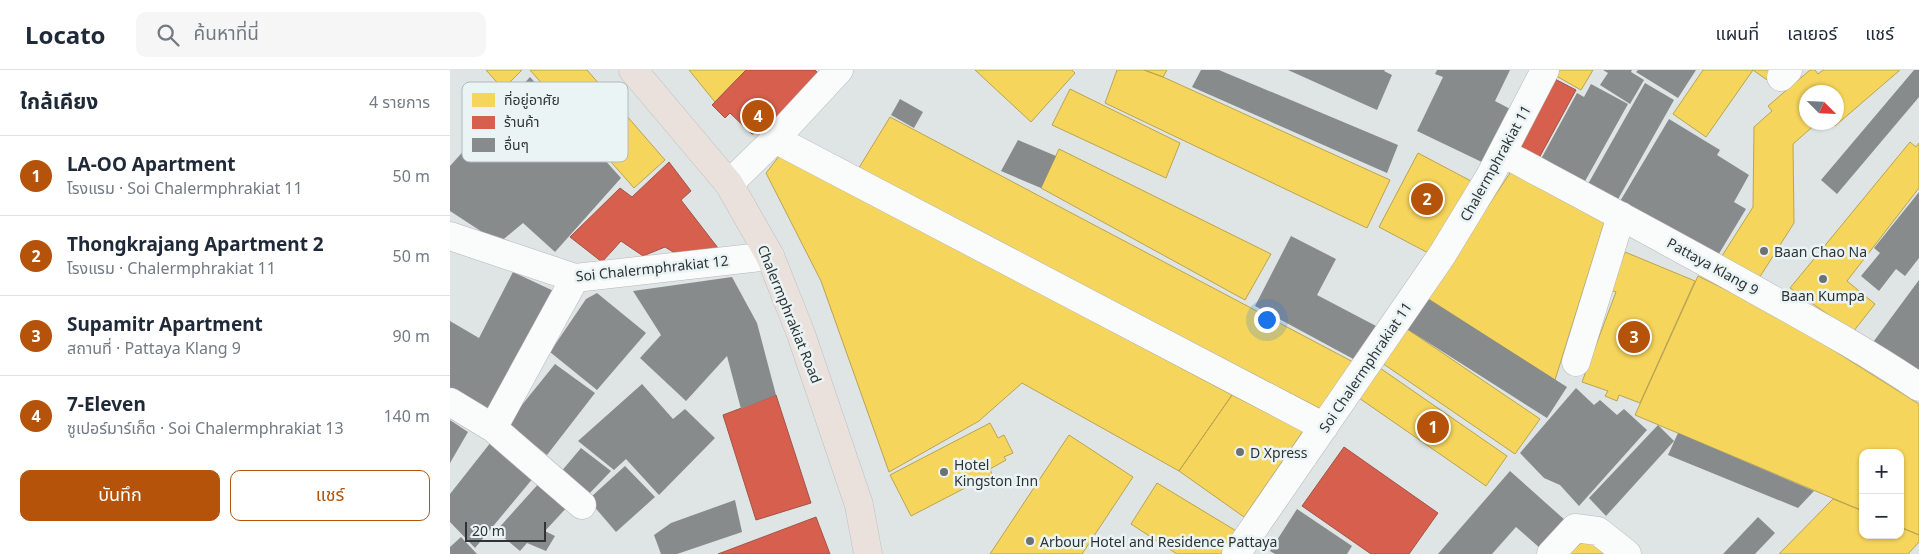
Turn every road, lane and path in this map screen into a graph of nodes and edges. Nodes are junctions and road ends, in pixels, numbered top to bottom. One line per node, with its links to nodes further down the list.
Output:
1 (633, 70): 6 (main road, Chalermphrakiat Road)
2 (839, 70): 4 (street)
3 (1545, 70): 5 (street, Chalermphrakiat 11)
4 (775, 139): 6 (street); 15 (street)
5 (1503, 154): 7 (street, Pattaya Klang 9); 9 (street, Chalermphrakiat 11)
6 (728, 184): 10 (main road, Chalermphrakiat Road)
7 (1621, 216): 12 (street); 13 (street, Pattaya Klang 9)
8 (450, 236): 11 (street, Soi Chalermphrakiat 12)
9 (1442, 254): 15 (street, Soi Chalermphrakiat 11)
10 (770, 256): 11 (street, Soi Chalermphrakiat 12); 18 (main road, Chalermphrakiat Road)
11 (575, 278): 16 (street)
12 (1576, 362)
13 (1919, 387)
14 (450, 402): 16 (street)
15 (1324, 427): 21 (street, Soi Chalermphrakiat 11)
16 (493, 428): 17 (street)
17 (582, 505)
18 (859, 505): 19 (main road, Chalermphrakiat Road); 20 (main road, Chalermphrakiat Road)
19 (868, 554)
20 (885, 554)
21 (1236, 554)
22 (1551, 554): 23 (street)
23 (1627, 554)

